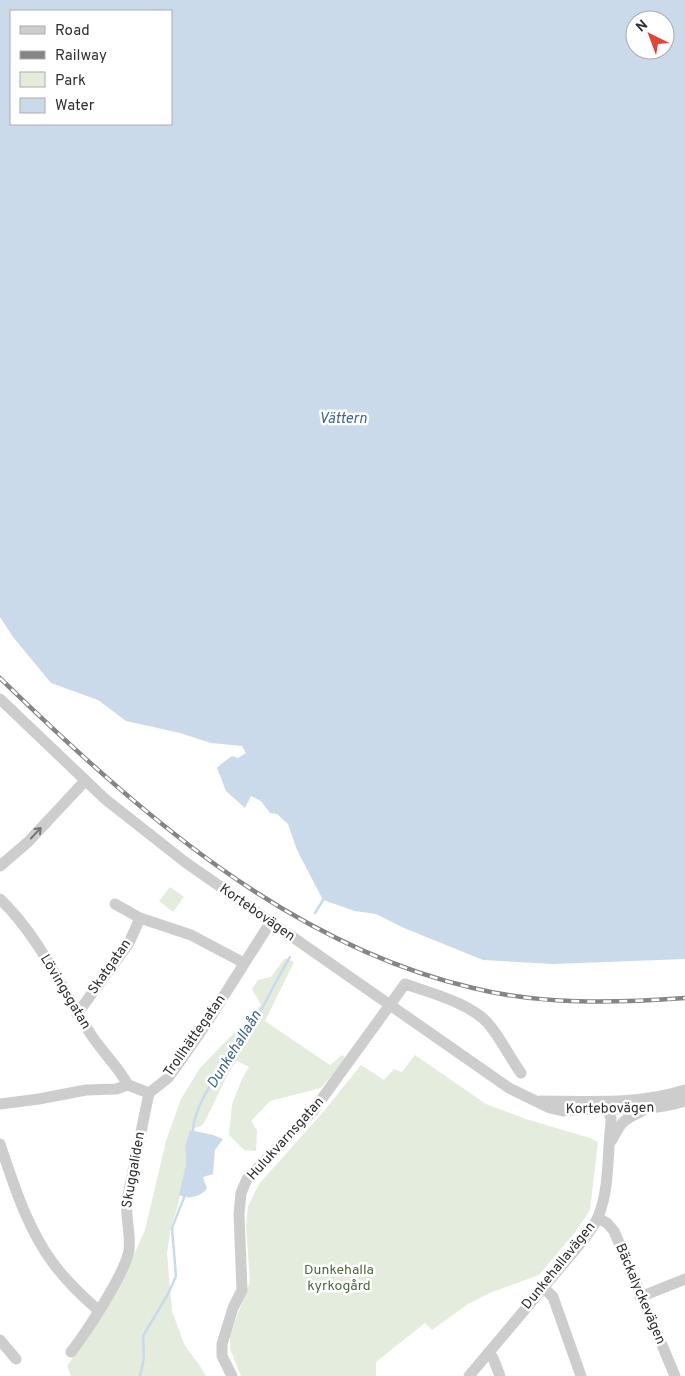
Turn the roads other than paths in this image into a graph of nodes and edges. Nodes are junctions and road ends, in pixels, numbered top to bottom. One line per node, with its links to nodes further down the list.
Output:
1 (0, 699): 2 (street, Kortebovägen)
2 (85, 781): 3 (street, one-way to 2); 7 (street, Kortebovägen)
3 (0, 866)
4 (0, 899): 10 (street, Lövingsgatan)
5 (114, 904): 6 (street)
6 (140, 918): 8 (street); 10 (street, Skatgatan)
7 (270, 923): 8 (street, Trollhättegatan); 9 (street, Kortebovägen)
8 (244, 963): 14 (street, Trollhättegatan)
9 (391, 1005): 11 (street, Hulukvarnsgatan); 15 (street, Kortebovägen); 31 (street, Hulukvarnsgatan)
10 (77, 1014): 12 (street, Lövingsgatan)
11 (521, 1073)
12 (128, 1085): 14 (street); 17 (street)
13 (685, 1090): 19 (street, Kortebovägen)
14 (149, 1093): 26 (street, Skuggaliden)
15 (535, 1101): 19 (street, Kortebovägen); 19 (street, Kortebovägen)
16 (685, 1101): 18 (street, Kortebovägen)
17 (0, 1104)
18 (646, 1109): 19 (street, Kortebovägen); 21 (street)
19 (608, 1110): 21 (street, Dunkehallavägen)
20 (0, 1144): 26 (street)
21 (608, 1149): 22 (street, Dunkehallavägen)
22 (598, 1218): 24 (street, Dunkehallavägen); 25 (street, Bäckalyckevägen)
23 (685, 1279): 25 (street)
24 (543, 1287): 29 (street, Dunkehallavägen); 34 (street)
25 (640, 1296): 35 (street, Bäckalyckevägen)
26 (98, 1310): 28 (street, Skuggaliden)
27 (0, 1340): 30 (street)
28 (71, 1352)
29 (489, 1352): 32 (street, Dunkehallavägen); 33 (street)
30 (16, 1359)
31 (232, 1376)
32 (469, 1376)
33 (500, 1376)
34 (581, 1376)
35 (675, 1376)

